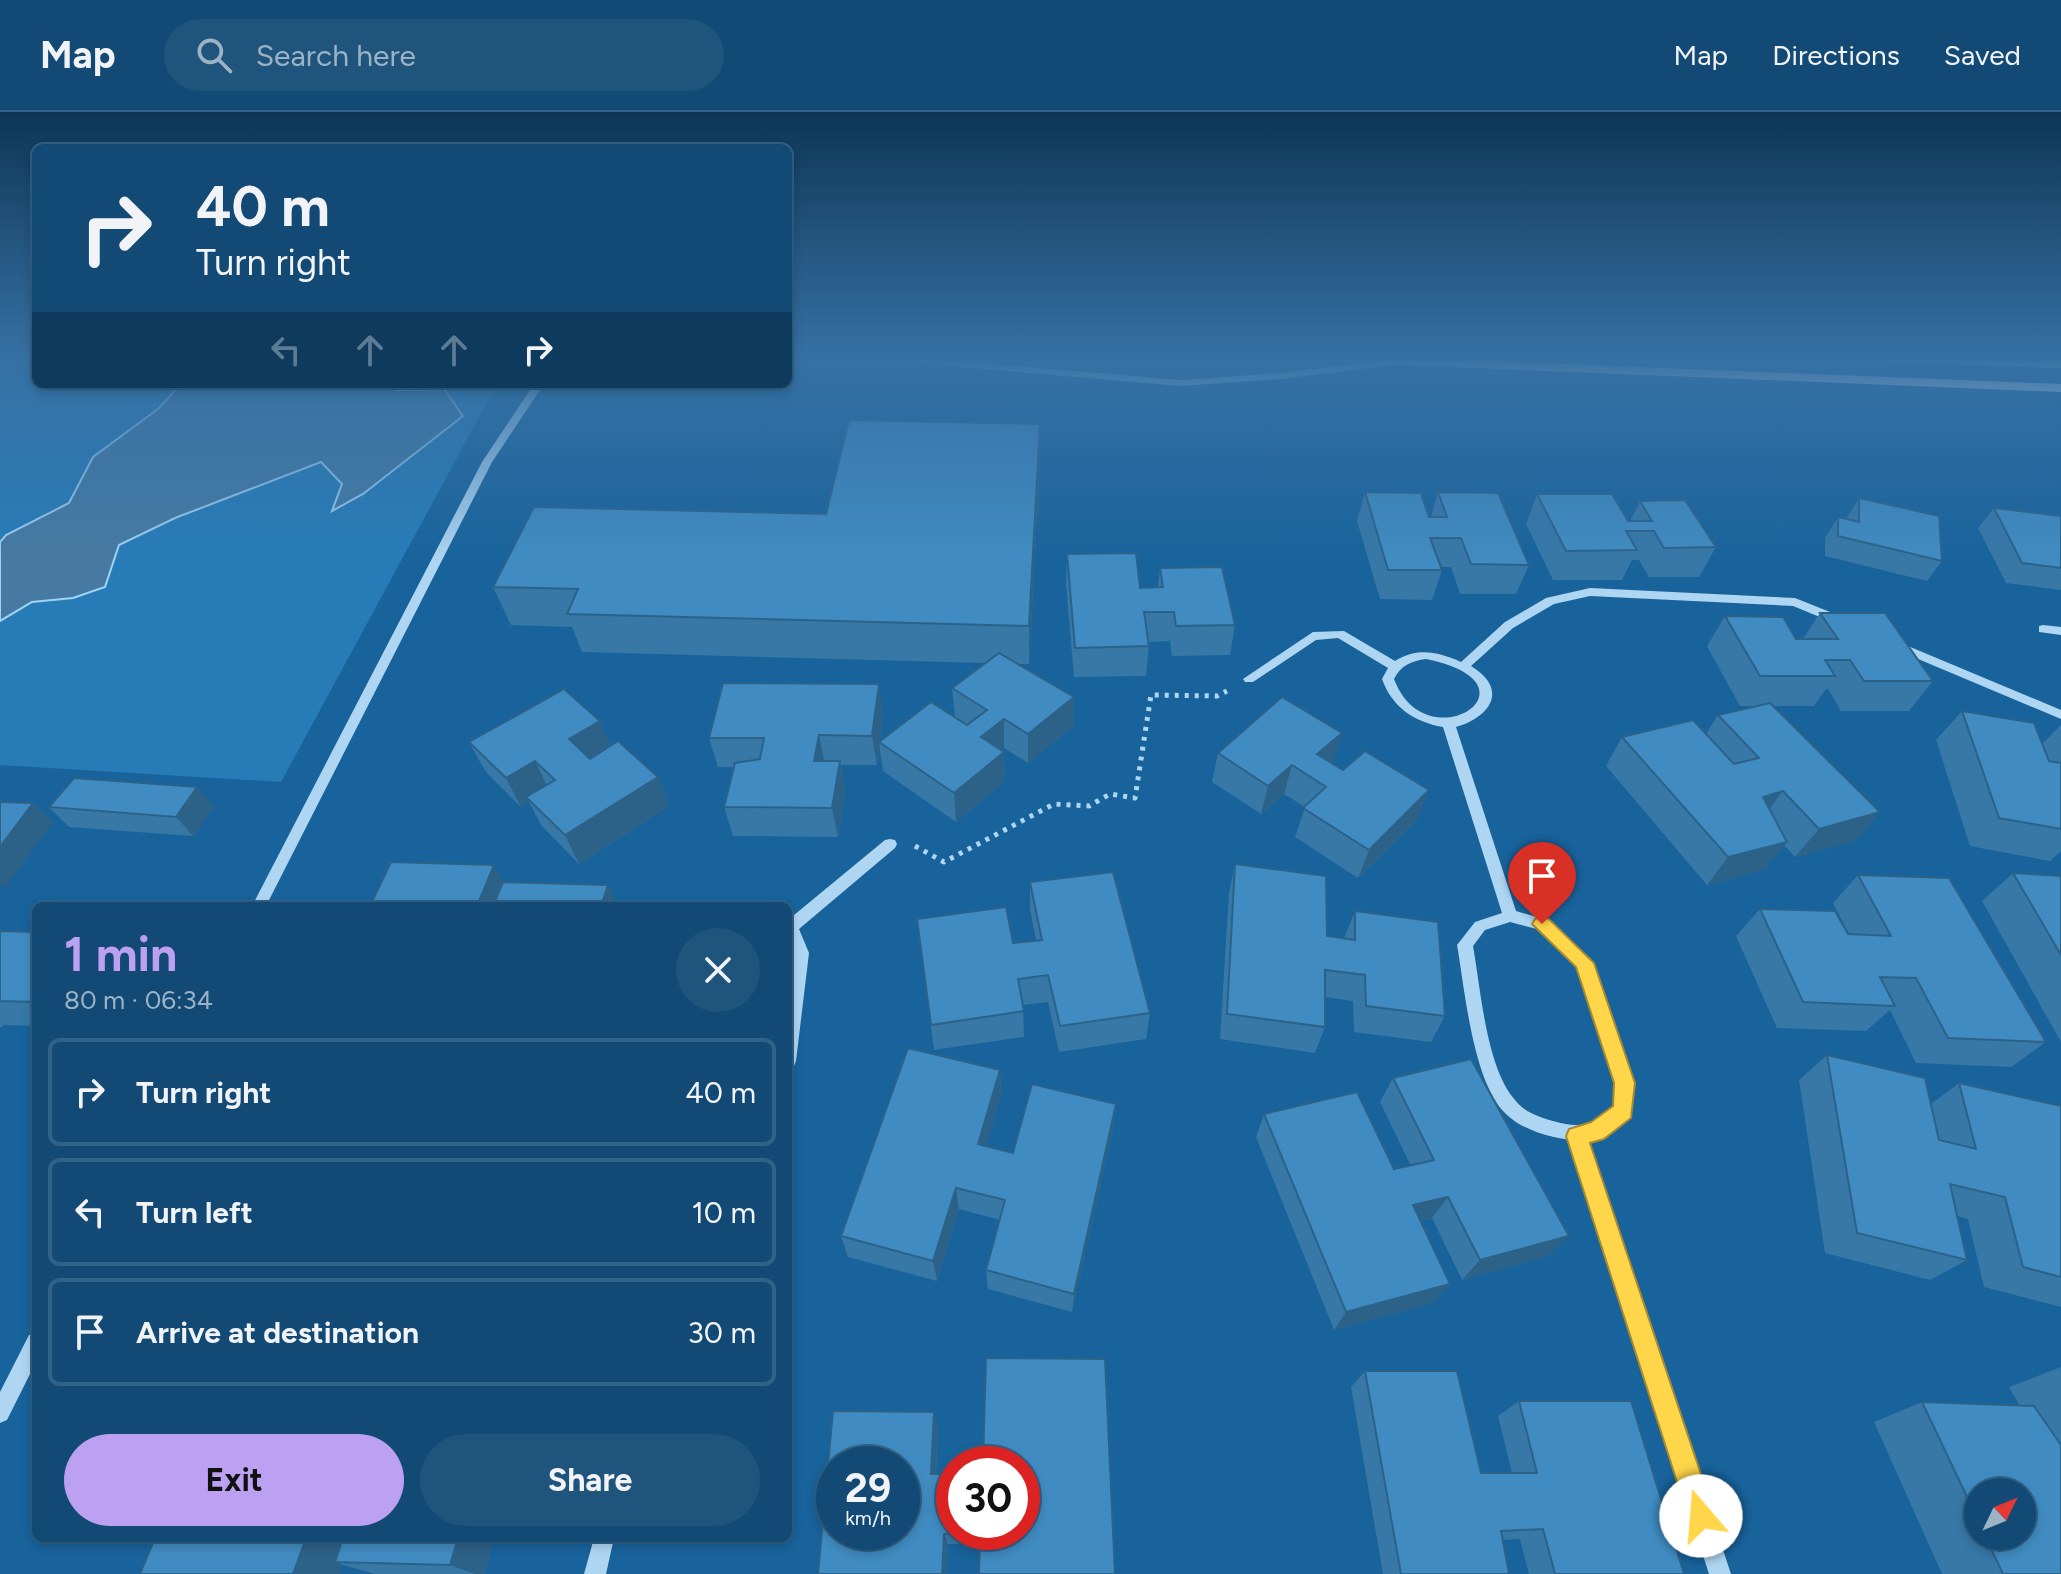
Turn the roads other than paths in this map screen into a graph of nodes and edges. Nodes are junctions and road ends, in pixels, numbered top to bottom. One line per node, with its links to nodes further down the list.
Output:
1 (511, 426): 12 (street)
2 (1851, 626): 7 (street)
3 (2043, 629): 4 (street)
4 (2061, 631)
5 (1879, 638): 9 (street)
6 (1395, 666): 7 (street); 8 (street); 10 (street)
7 (1464, 666): 10 (street)
8 (1249, 679)
9 (2061, 715)
10 (1448, 721): 13 (street)
11 (890, 844): 14 (street)
12 (261, 902)
13 (1510, 916): 17 (street); 17 (street)
14 (792, 925)
15 (792, 932): 16 (street)
16 (792, 1028)
17 (1577, 1136): 22 (street)
18 (32, 1350): 19 (street)
19 (0, 1413)
20 (603, 1542): 21 (street)
21 (595, 1574)
22 (1720, 1574)

